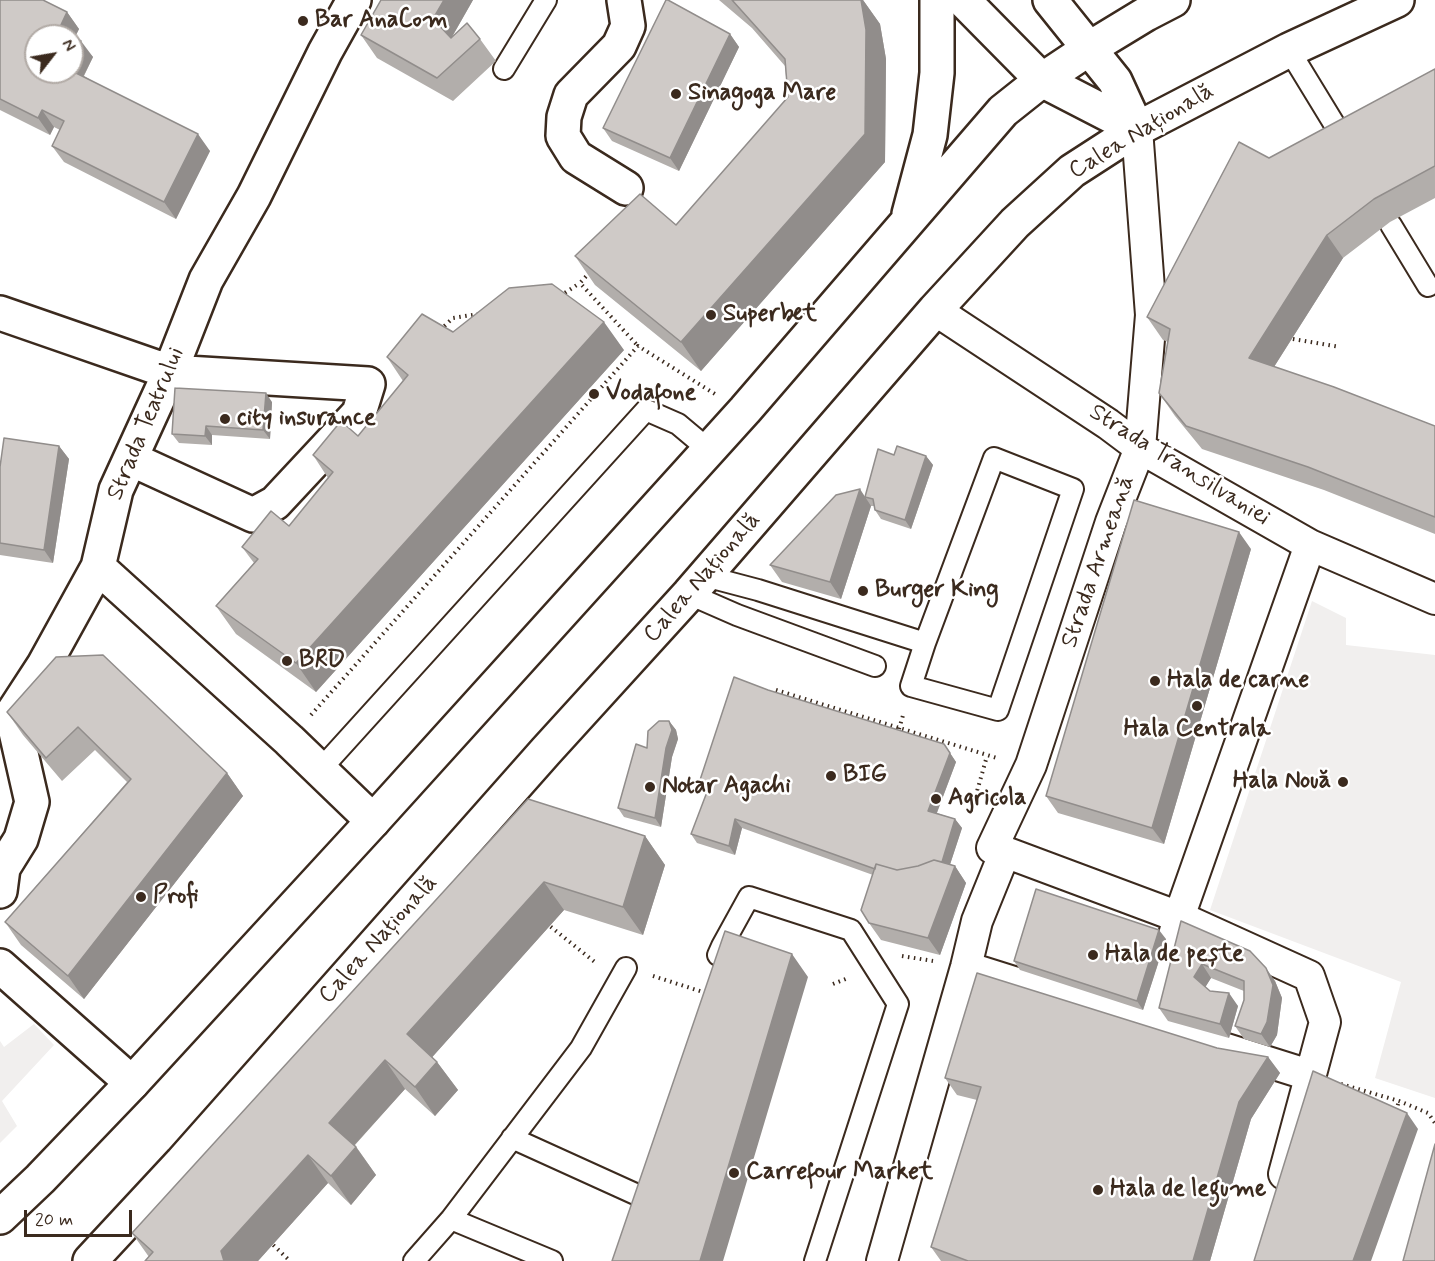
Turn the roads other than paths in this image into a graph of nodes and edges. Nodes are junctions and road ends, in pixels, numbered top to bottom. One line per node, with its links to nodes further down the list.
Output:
1 (354, 0): 21 (main road, Strada Teatrului)
2 (546, 0): 11 (lane)
3 (624, 0): 15 (main road)
4 (937, 0): 16 (main road)
5 (963, 0): 12 (main road)
6 (1050, 0): 9 (main road)
7 (1173, 0): 9 (main road)
8 (1397, 0): 10 (main road, Calea Națională)
9 (1090, 48): 12 (main road); 13 (main road)
10 (1289, 50): 13 (main road, Calea Națională); 14 (lane)
11 (504, 69)
12 (1042, 80): 13 (main road); 16 (main road)
13 (1137, 129): 19 (main road, Calea Națională); 22 (street, Strada Armeană)
14 (1348, 145)
15 (626, 188)
16 (906, 224): 23 (main road)
17 (1391, 225): 18 (lane)
18 (1428, 286)
19 (935, 310): 22 (street, Strada Transilvaniei); 27 (main road, Calea Națională)
20 (0, 314): 21 (main road)
21 (170, 372): 24 (main road, Strada Teatrului); 24 (main road)
22 (1140, 448): 25 (street, Strada Transilvaniei); 34 (street, Strada Armeană)
23 (709, 450): 32 (lane); 33 (main road)
24 (130, 459): 26 (main road, Strada Teatrului)
25 (1310, 545): 28 (street, Strada Transilvaniei); 36 (street)
26 (98, 567): 31 (main road, Strada Teatrului); 32 (main road)
27 (697, 585): 29 (lane); 30 (lane); 51 (main road, Calea Națională)
28 (1435, 598)
29 (925, 643): 29 (lane)
30 (875, 666)
31 (6, 709): 35 (main road, Strada Teatrului)
32 (320, 770): 33 (main road)
33 (373, 821): 43 (main road)
34 (1005, 852): 36 (street); 38 (street)
35 (1, 875)
36 (1179, 917): 41 (street); 42 (street)
37 (0, 966): 43 (main road)
38 (966, 967): 41 (street); 55 (street)
39 (626, 968): 44 (lane)
40 (706, 993): 54 (lane)
41 (1149, 1026): 42 (street)
42 (1309, 1075): 46 (street)
43 (132, 1083): 48 (main road)
44 (512, 1138): 47 (lane); 50 (lane)
45 (649, 1175): 47 (lane)
46 (1278, 1195)
47 (642, 1197): 49 (lane)
48 (0, 1217)
49 (635, 1218)
50 (451, 1219): 52 (lane); 53 (lane)
51 (94, 1259)
52 (414, 1261)
53 (552, 1261)
54 (815, 1261)
55 (882, 1261)

